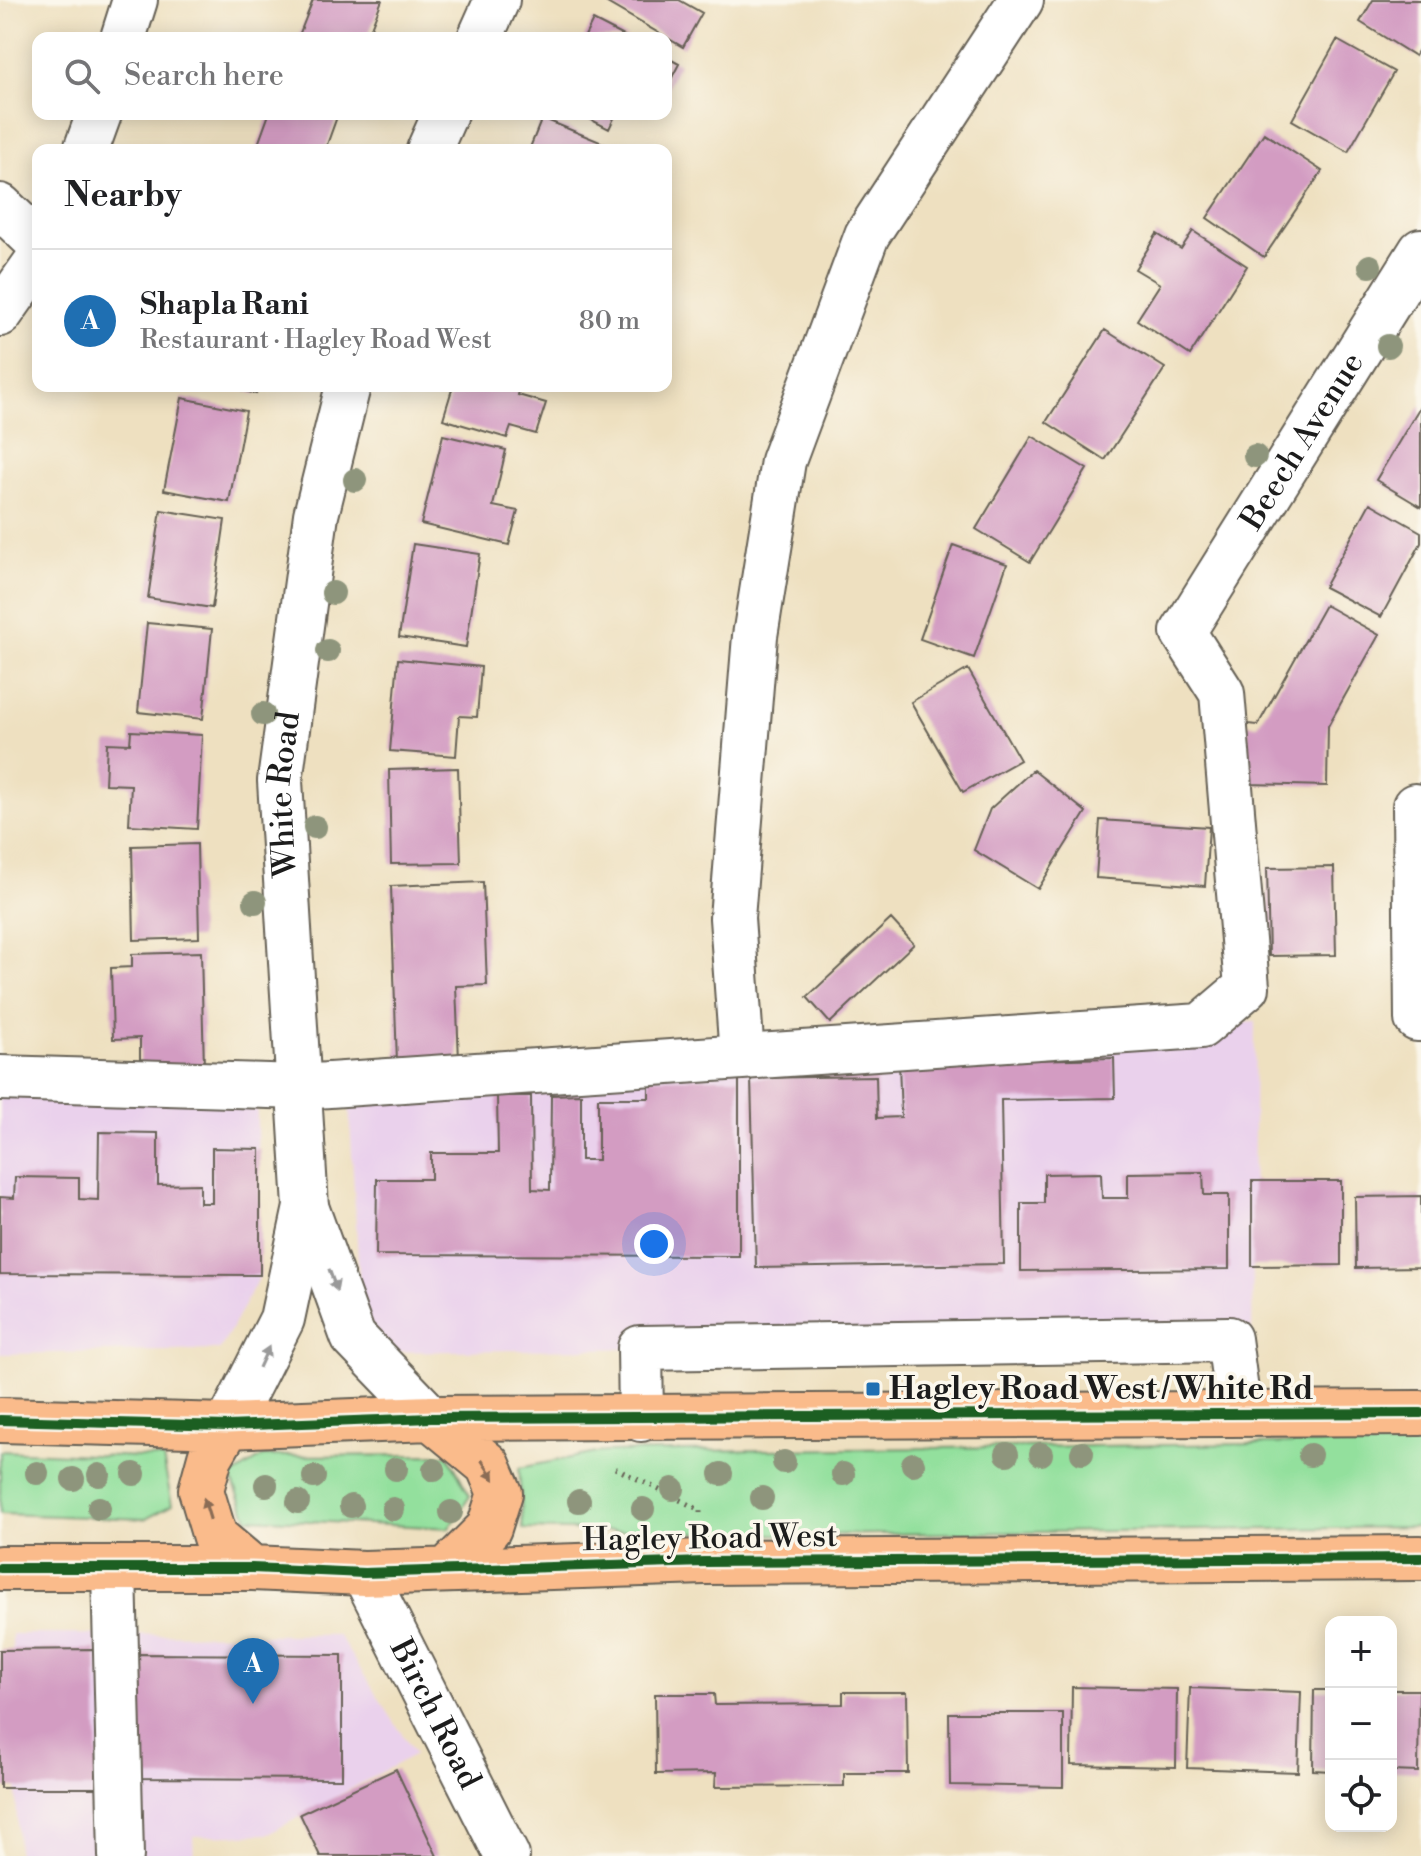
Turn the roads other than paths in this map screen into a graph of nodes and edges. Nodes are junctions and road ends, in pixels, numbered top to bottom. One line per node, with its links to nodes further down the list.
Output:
1 (135, 0): 4 (street)
2 (497, 0): 5 (street)
3 (1021, 0): 18 (street)
4 (125, 32)
5 (483, 32)
6 (97, 120): 8 (street)
7 (442, 120): 9 (street)
8 (88, 144)
9 (432, 144)
10 (0, 206): 11 (street)
11 (32, 236)
12 (1421, 251): 18 (street, Beech Avenue)
13 (32, 269): 14 (street)
14 (0, 314)
15 (347, 392): 20 (street, White Road)
16 (1415, 806): 17 (street)
17 (1421, 1019)
18 (742, 1056): 20 (street)
19 (0, 1078): 20 (street)
20 (300, 1087): 21 (street, White Road)
21 (306, 1207): 24 (street, White Road, one-way to 24); 27 (street, White Road, one-way to 21)
22 (1239, 1413): 23 (highway); 25 (highway); 25 (street)
23 (1421, 1413)
24 (431, 1418): 25 (highway); 27 (highway); 32 (highway, one-way to 32)
25 (641, 1419)
26 (0, 1420): 27 (highway)
27 (228, 1426): 30 (highway, one-way to 27)
28 (1421, 1558): 32 (highway, Hagley Road West)
29 (0, 1568): 31 (highway, Hagley Road West)
30 (252, 1568): 31 (highway, Hagley Road West); 33 (highway, Hagley Road West)
31 (114, 1570): 34 (street)
32 (447, 1570): 33 (highway, Hagley Road West)
33 (364, 1573): 35 (street, Birch Road)
34 (121, 1856)
35 (507, 1856)

